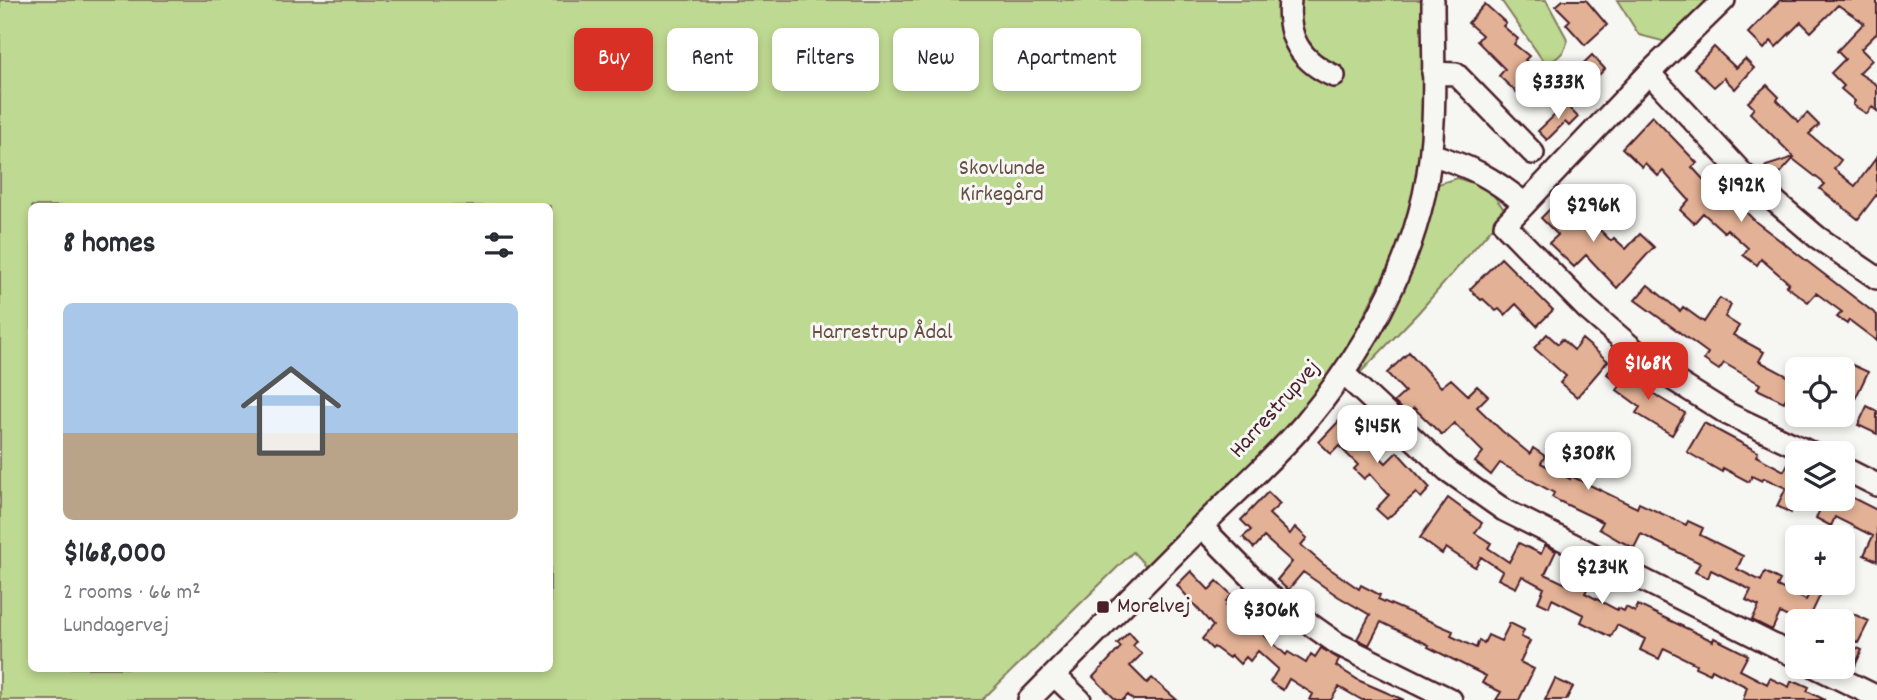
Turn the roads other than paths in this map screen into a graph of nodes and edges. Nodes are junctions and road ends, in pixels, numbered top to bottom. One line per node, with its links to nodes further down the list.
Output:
1 (1290, 0): 6 (street)
2 (1433, 0): 4 (street, Harrestrupvej)
3 (1724, 0): 5 (street)
4 (1433, 73): 7 (street); 8 (street, Harrestrupvej)
5 (1649, 73): 9 (street); 10 (street)
6 (1334, 76)
7 (1533, 153)
8 (1431, 154): 9 (street); 11 (street, Harrestrupvej)
9 (1525, 204): 12 (street)
10 (1877, 278)
11 (1344, 374): 15 (street, Harrestrupvej); 16 (street)
12 (1785, 441)
13 (1855, 474): 14 (street)
14 (1877, 485)
15 (1201, 526): 17 (street, Harrestrupvej); 22 (street)
16 (1785, 651)
17 (1054, 675): 20 (street, Harrestrupvej); 21 (street)
18 (1840, 679): 19 (street)
19 (1877, 697)
20 (1029, 700)
21 (1080, 700)
22 (1451, 700)

